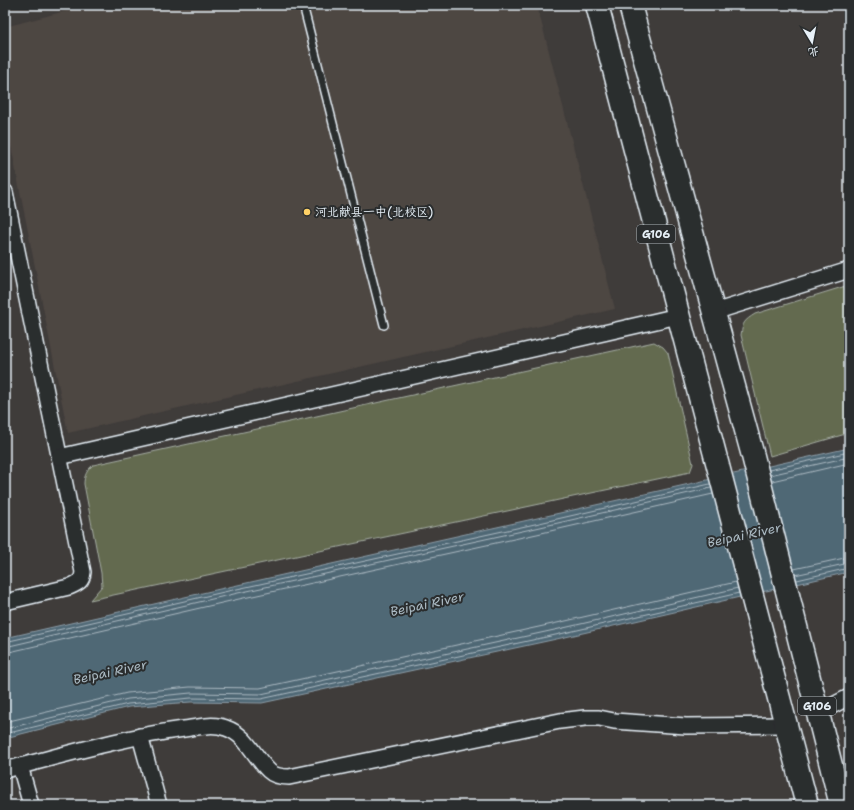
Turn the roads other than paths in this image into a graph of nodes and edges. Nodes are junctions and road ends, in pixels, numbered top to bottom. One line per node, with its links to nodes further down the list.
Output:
1 (303, 5): 8 (lane)
2 (597, 5): 7 (highway, G106)
3 (630, 5): 6 (highway, G106)
4 (5, 192): 9 (street)
5 (849, 270): 6 (street)
6 (714, 312): 12 (highway, G106)
7 (678, 316): 9 (street); 13 (highway, G106)
8 (384, 324)
9 (59, 457): 10 (street)
10 (5, 602)
11 (849, 697): 12 (street)
12 (818, 713): 20 (highway, G106)
13 (786, 725): 14 (street); 19 (highway, G106)
14 (140, 736): 15 (street); 18 (street)
15 (20, 766): 16 (street); 17 (street)
16 (5, 770)
17 (31, 805)
18 (159, 805)
19 (807, 805)
20 (841, 805)

